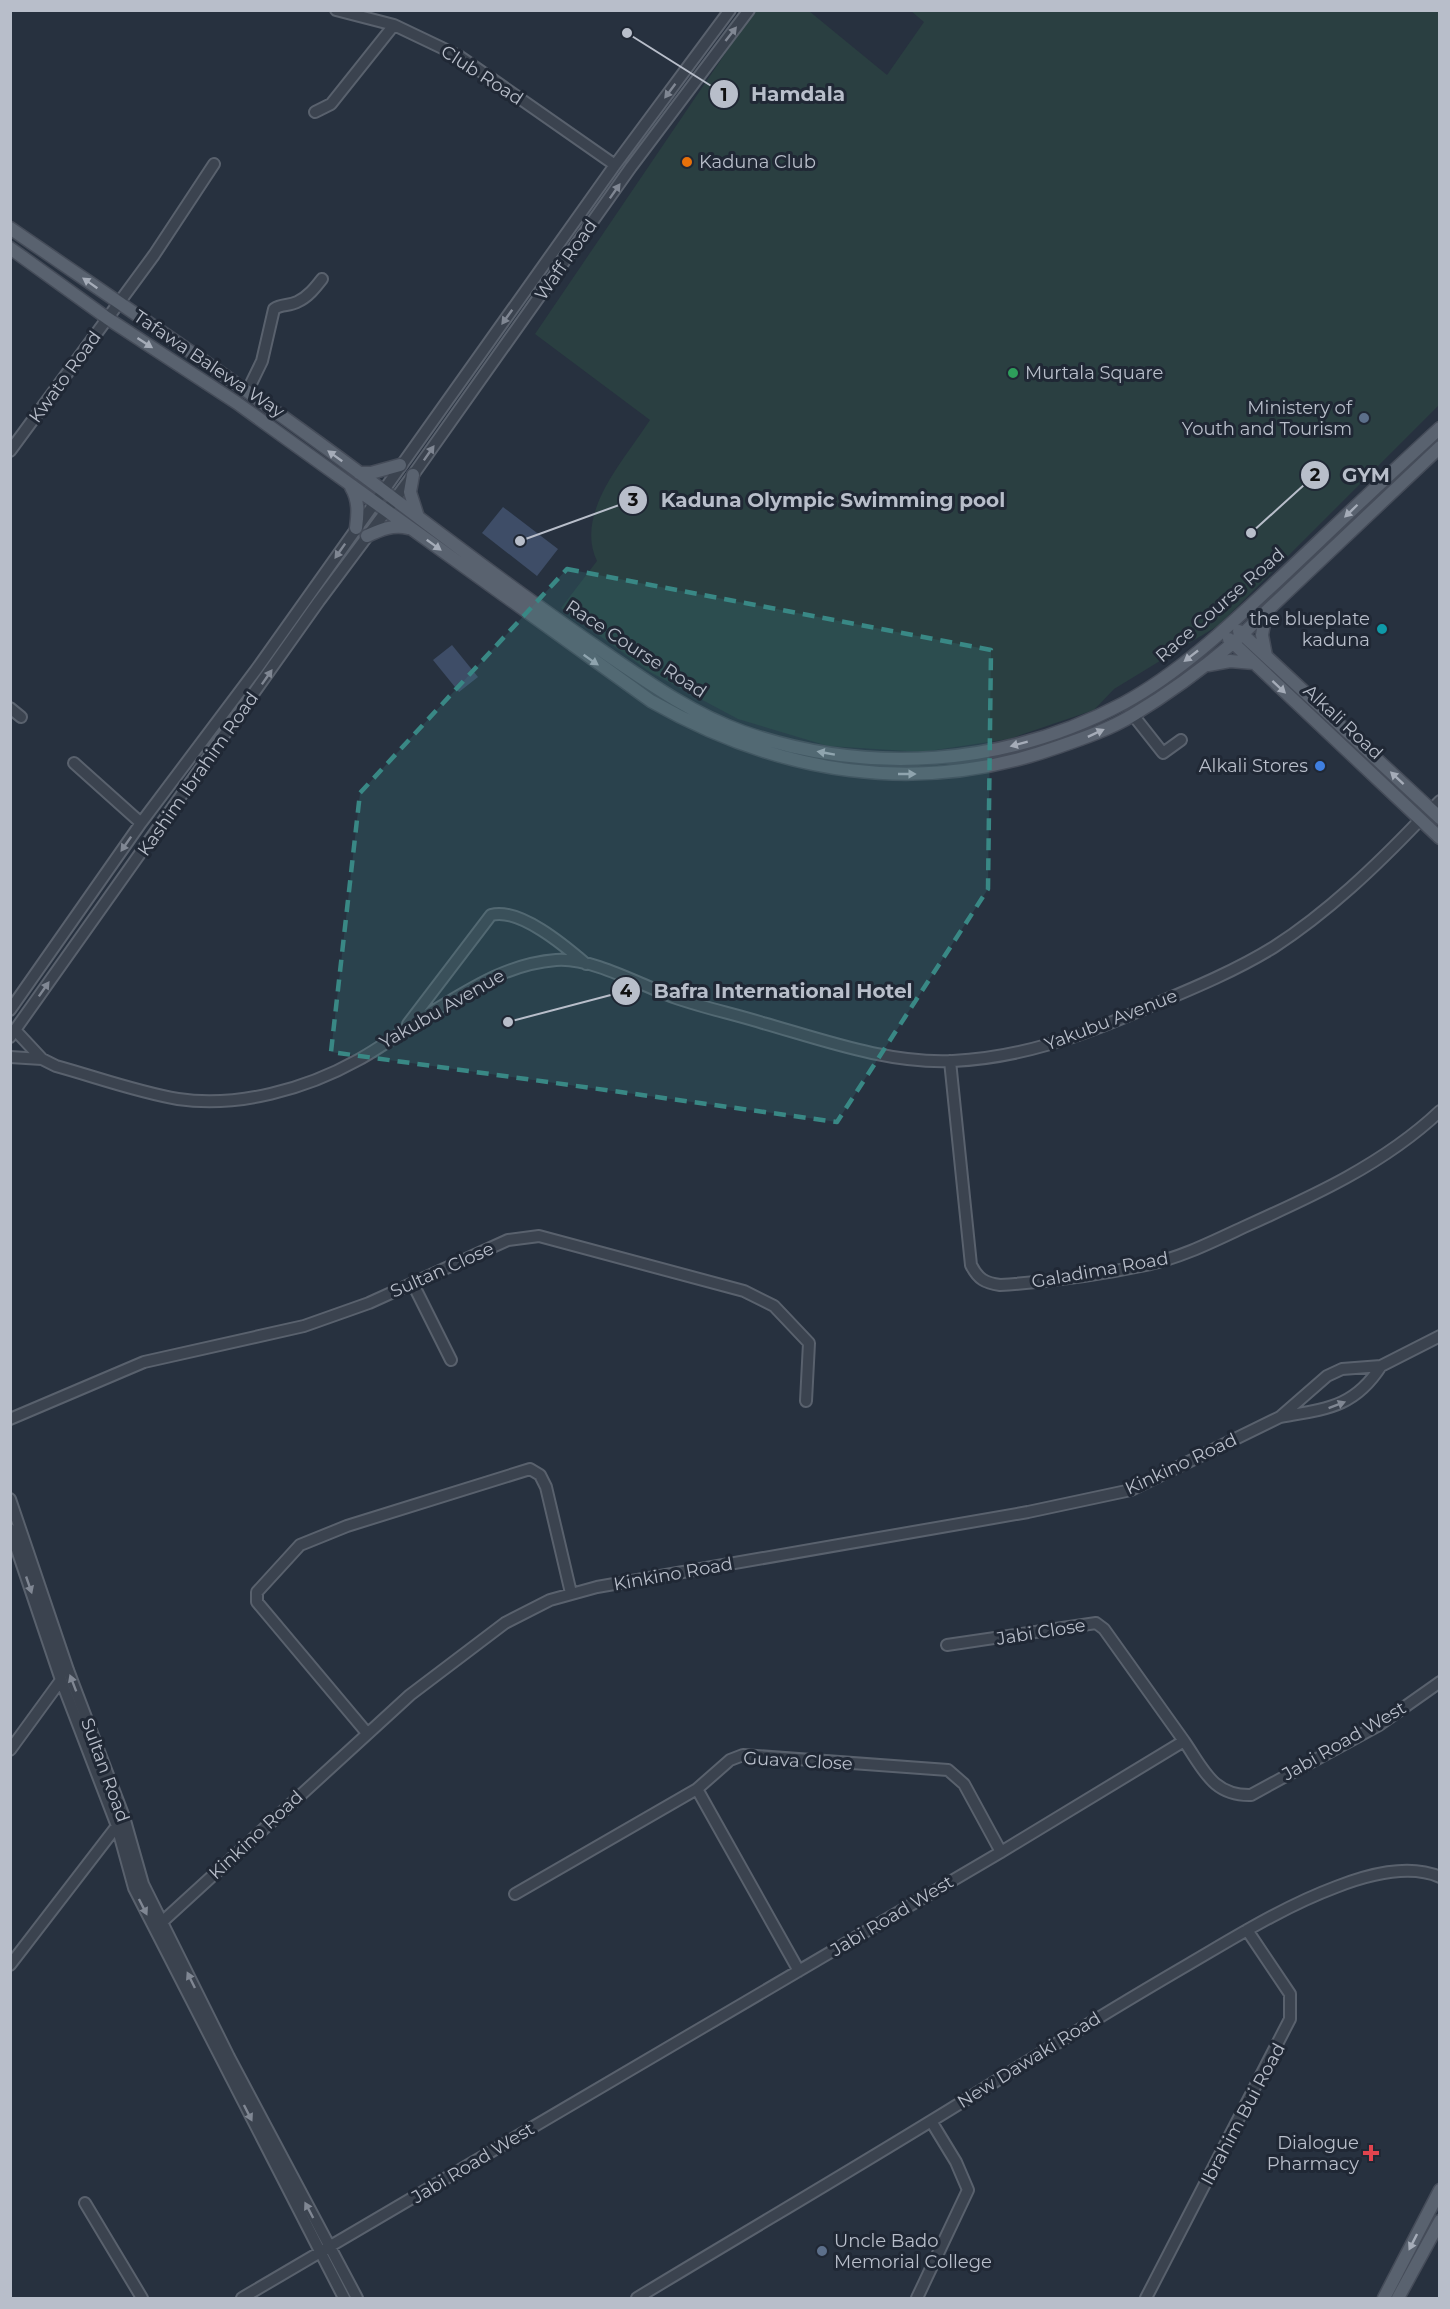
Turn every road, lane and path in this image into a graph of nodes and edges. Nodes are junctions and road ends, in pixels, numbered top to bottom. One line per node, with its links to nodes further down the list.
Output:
1 (336, 10): 4 (street, Club Road)
2 (730, 10): 7 (street, Waff Road, one-way to 7)
3 (749, 10): 19 (street, Waff Road, one-way to 3)
4 (394, 25): 5 (street); 7 (street, Club Road)
5 (315, 112)
6 (214, 164): 11 (street, Kwato Road)
7 (615, 165): 17 (street, Waff Road, one-way to 17)
8 (10, 228): 11 (main road, Tafawa Balewa Way, one-way to 8)
9 (10, 248): 12 (main road, Tafawa Balewa Way)
10 (322, 279): 13 (street)
11 (119, 303): 12 (street, Kwato Road); 13 (main road, Tafawa Balewa Way)
12 (107, 318): 16 (street, Kwato Road); 20 (main road, Tafawa Balewa Way, one-way to 20)
13 (247, 392): 18 (main road, Tafawa Balewa Way, one-way to 13)
14 (1440, 428): 30 (main road, Race Course Road, one-way to 30)
15 (1440, 447): 29 (main road, Race Course Road)
16 (10, 451)
17 (400, 465): 18 (main road); 21 (street, Waff Road)
18 (359, 473): 21 (main road, Tafawa Balewa Way)
19 (413, 476): 22 (street, Waff Road); 25 (main road)
20 (349, 484): 23 (main road, Tafawa Balewa Way); 26 (main road)
21 (383, 490): 22 (main road, Race Course Road); 23 (street, Waff Road)
22 (394, 500): 24 (street, Waff Road); 25 (main road, Race Course Road)
23 (374, 503): 24 (main road, Tafawa Balewa Way); 26 (street, Kashim Ibrahim Road)
24 (386, 511): 27 (main road, Race Course Road); 28 (street, Kashim Ibrahim Road)
25 (419, 518): 31 (main road, Race Course Road, one-way to 25)
26 (356, 528): 43 (street, Kashim Ibrahim Road, one-way to 43)
27 (412, 529): 28 (main road); 37 (main road, Race Course Road, one-way to 37)
28 (367, 536): 46 (street, Kashim Ibrahim Road, one-way to 28)
29 (1266, 612): 32 (main road, Race Course Road); 33 (main road)
30 (1232, 623): 31 (main road, Race Course Road); 32 (main road, Alkali Road)
31 (1221, 632): 32 (main road, Alkali Road)
32 (1238, 639): 33 (main road, Alkali Road); 34 (main road, Alkali Road); 35 (main road, Race Course Road)
33 (1266, 657): 41 (main road, Alkali Road, one-way to 33)
34 (1254, 663): 35 (main road); 42 (main road, Alkali Road, one-way to 42)
35 (1207, 665): 37 (main road, Race Course Road)
36 (10, 708): 38 (street)
37 (1133, 715): 39 (street)
38 (21, 717)
39 (1181, 740)
40 (74, 763): 43 (street)
41 (1437, 810)
42 (1420, 819): 44 (main road, Alkali Road); 53 (street, Yakubu Avenue)
43 (141, 823): 45 (street, Kashim Ibrahim Road, one-way to 45)
44 (1440, 838)
45 (103, 878): 46 (street); 48 (street, Kashim Ibrahim Road)
46 (117, 887): 50 (street, Kashim Ibrahim Road, one-way to 46)
47 (586, 964): 49 (street, Yakubu Avenue); 49 (street); 53 (street, Yakubu Avenue)
48 (10, 1010)
49 (404, 1029): 52 (street, Yakubu Avenue)
50 (13, 1034): 52 (street, Yakubu Avenue)
51 (10, 1057): 52 (street, Yakubu Avenue)
52 (42, 1059)
53 (950, 1061): 54 (street, Galadima Road)
54 (1440, 1111)
55 (413, 1284): 57 (street); 59 (street, Sultan Close); 61 (street, Sultan Close)
56 (1440, 1336): 58 (street, Kinkino Road)
57 (451, 1360)
58 (1381, 1366): 60 (street, Kinkino Road); 60 (street, Kinkino Road, one-way to 58)
59 (806, 1401)
60 (1280, 1417): 64 (street, Kinkino Road)
61 (10, 1419)
62 (10, 1499): 72 (street, Sultan Road, one-way to 62)
63 (10, 1529): 66 (street, Sultan Road, one-way to 66)
64 (571, 1593): 68 (street, Kinkino Road); 68 (street)
65 (947, 1645): 69 (street, Jabi Close)
66 (61, 1680): 70 (street); 72 (street, Sultan Road)
67 (1440, 1682): 69 (street, Jabi Road West)
68 (367, 1733): 76 (street, Kinkino Road)
69 (1184, 1741): 73 (street, Jabi Road West)
70 (10, 1750)
71 (697, 1789): 73 (street, Guava Close); 75 (street, Guava Close); 79 (street)
72 (120, 1822): 76 (street, Sultan Road); 78 (street); 80 (street, Sultan Road, one-way to 80)
73 (1001, 1852): 79 (street, Jabi Road West)
74 (1440, 1877): 77 (street, New Dawaki Road)
75 (515, 1894)
76 (162, 1922): 80 (street, Sultan Road, one-way to 76)
77 (1246, 1930): 81 (street, New Dawaki Road); 92 (street, Ibrahim Bui Road)
78 (10, 1965)
79 (799, 1971): 85 (street, Jabi Road West)
80 (213, 2035): 85 (street)
81 (932, 2121): 90 (street, New Dawaki Road); 91 (street)
82 (1440, 2190): 93 (main road, one-way to 93)
83 (85, 2203): 86 (street)
84 (1440, 2221): 94 (main road)
85 (324, 2249): 87 (street, Jabi Road West); 88 (street); 89 (street)
86 (142, 2298)
87 (242, 2298)
88 (344, 2298)
89 (357, 2298)
90 (637, 2298)
91 (917, 2298)
92 (1146, 2298)
93 (1384, 2298)
94 (1398, 2298)

